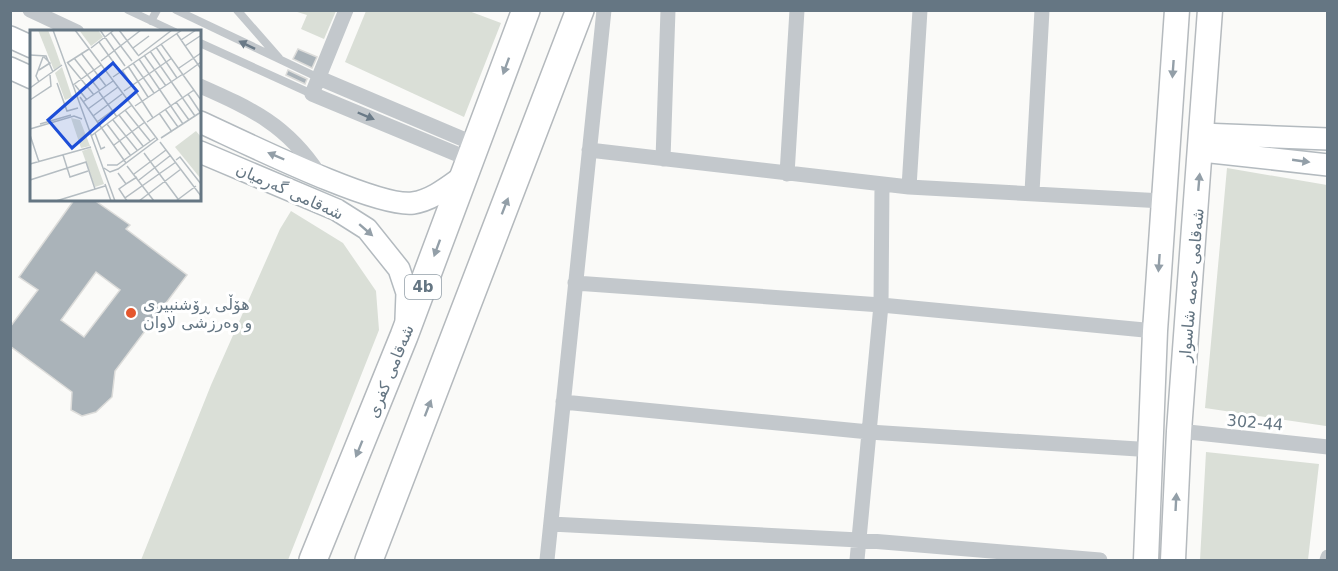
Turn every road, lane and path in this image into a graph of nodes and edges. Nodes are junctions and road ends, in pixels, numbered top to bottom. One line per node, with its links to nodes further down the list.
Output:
1 (30, 10): 17 (street)
2 (128, 10): 16 (lane)
3 (157, 10): 16 (lane)
4 (176, 10): 22 (lane, one-way to 4)
5 (237, 10): 22 (lane)
6 (346, 10): 25 (street)
7 (526, 10): 35 (highway, شەقامی کفری / 4b, one-way to 35)
8 (580, 10): 55 (highway, one-way to 8)
9 (604, 10): 32 (street)
10 (668, 10): 34 (street)
11 (797, 10): 38 (street)
12 (920, 10): 40 (street)
13 (1042, 10): 41 (street)
14 (1177, 10): 42 (main road, شەقامی حەمە شاسوار, one-way to 42)
15 (1210, 10): 30 (main road, شەقامی حەمە شاسوار)
16 (151, 21): 18 (lane)
17 (73, 30)
18 (171, 30)
19 (10, 37): 21 (main road)
20 (201, 43): 27 (lane)
21 (30, 46)
22 (282, 62): 25 (lane)
23 (10, 68): 24 (main road)
24 (30, 77)
25 (319, 78): 27 (street); 35 (street)
26 (201, 86): 37 (street)
27 (312, 94): 35 (street, one-way to 35)
28 (201, 122): 37 (main road, شەقامی گەرمیان, one-way to 28)
29 (1328, 139): 31 (main road)
30 (1201, 142): 31 (main road); 48 (main road, شەقامی حەمە شاسوار, one-way to 30)
31 (1272, 146): 36 (main road, one-way to 36)
32 (589, 150): 34 (street); 43 (street)
33 (201, 152): 46 (main road, شەقامی گەرمیان, one-way to 46)
34 (663, 159): 38 (street)
35 (471, 160): 37 (main road, شەقامی گەرمیان); 46 (highway, شەقامی کفری / 4b, one-way to 46)
36 (1328, 165)
37 (319, 174)
38 (787, 174): 39 (street)
39 (882, 184): 40 (street); 44 (street)
40 (909, 187): 41 (street)
41 (1032, 192): 42 (street)
42 (1163, 201): 45 (main road, شەقامی حەمە شاسوار, one-way to 45)
43 (575, 283): 44 (street); 47 (street)
44 (880, 305): 45 (street); 49 (street)
45 (1155, 331): 51 (main road, شەقامی حەمە شاسوار)
46 (405, 336): 54 (highway, شەقامی کفری / 4b, one-way to 54)
47 (563, 402): 49 (street); 52 (street)
48 (1179, 431): 50 (street, 302-44); 60 (main road, شەقامی حەمە شاسوار, one-way to 48)
49 (869, 432): 51 (street); 53 (street)
50 (1328, 447)
51 (1151, 448): 59 (main road, شەقامی حەمە شاسوار)
52 (551, 524): 53 (street); 56 (street)
53 (859, 540): 57 (street); 58 (street)
54 (314, 561)
55 (369, 561)
56 (548, 561)
57 (857, 561)
58 (1100, 561)
59 (1146, 561)
60 (1173, 561)

